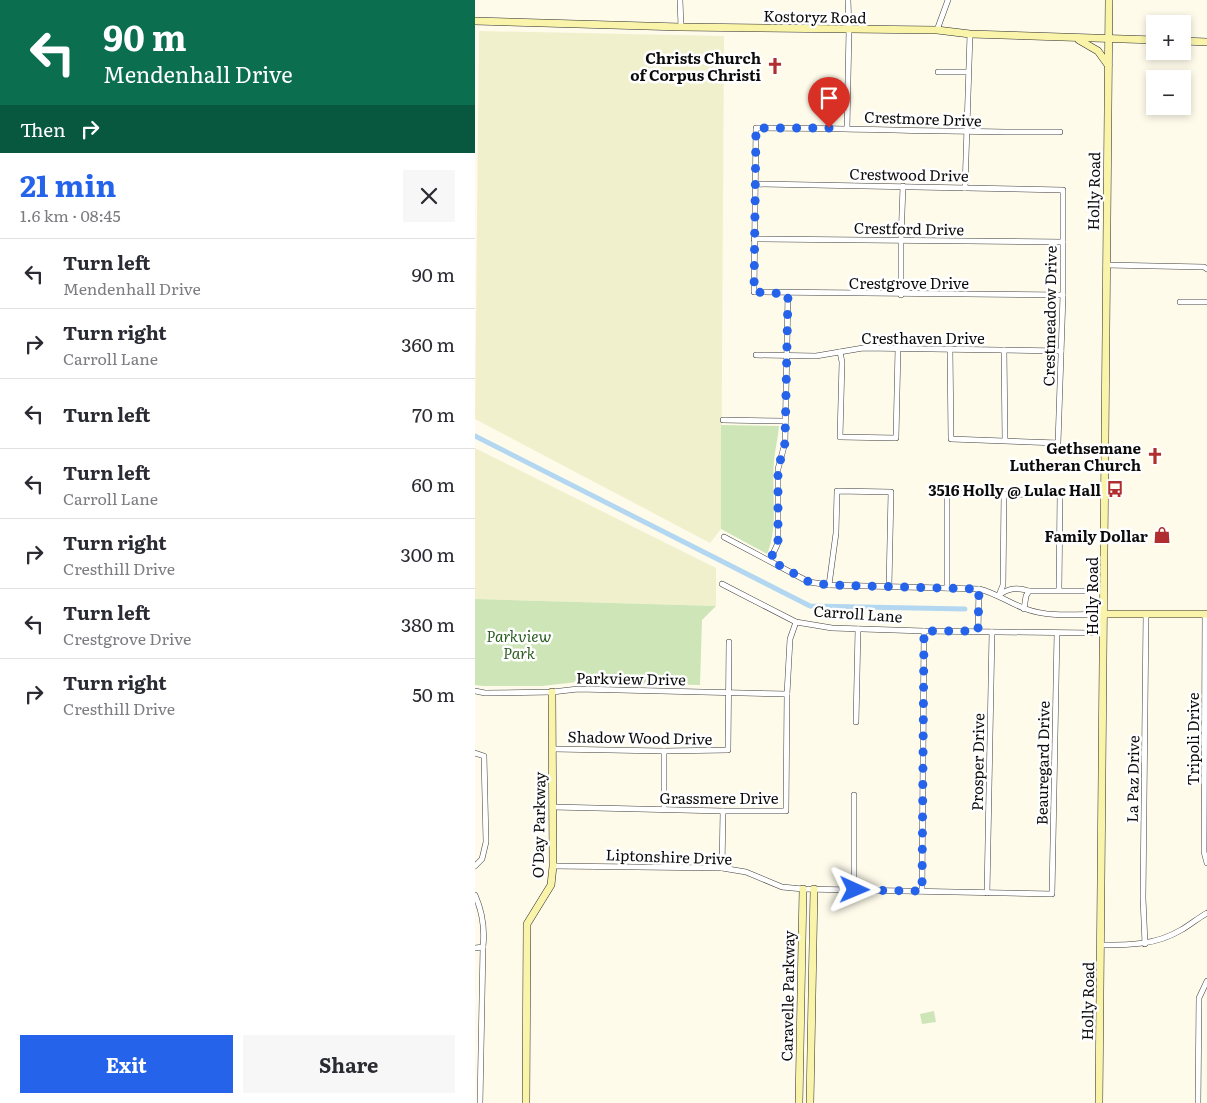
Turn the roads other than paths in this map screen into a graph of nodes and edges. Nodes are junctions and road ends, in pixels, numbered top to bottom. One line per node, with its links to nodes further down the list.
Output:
1 (680, 0): 6 (street)
2 (847, 0): 7 (street)
3 (948, 0): 8 (street)
4 (1109, 0): 11 (main road, Holly Road)
5 (475, 21): 6 (main road, Kostoryz Road)
6 (681, 27): 7 (main road, Kostoryz Road)
7 (849, 30): 8 (main road, Kostoryz Road); 18 (street)
8 (937, 30): 9 (main road, Kostoryz Road)
9 (969, 34): 10 (main road, Kostoryz Road); 17 (street)
10 (1074, 38): 11 (main road, Kostoryz Road); 15 (main road)
11 (1109, 39): 12 (main road, Kostoryz Road); 15 (main road, Holly Road)
12 (1146, 40)
13 (1191, 41): 14 (main road)
14 (1207, 42)
15 (1108, 66): 28 (main road, Holly Road)
16 (938, 72): 17 (street)
17 (968, 72): 19 (street)
18 (847, 128): 19 (street, Crestmore Drive); 21 (street, Crestmore Drive)
19 (967, 132): 20 (street, Crestmore Drive); 23 (street)
20 (1060, 132)
21 (756, 184): 22 (street, Crestwood Drive); 25 (street)
22 (903, 186): 23 (street, Crestwood Drive); 26 (street)
23 (965, 188): 24 (street, Crestwood Drive)
24 (1063, 190): 27 (street, Crestmeadow Drive)
25 (754, 239): 26 (street, Crestford Drive); 30 (street, Crestgrove Drive)
26 (901, 240): 27 (street, Crestford Drive); 31 (street)
27 (1063, 242): 32 (street, Crestmeadow Drive)
28 (1106, 265): 29 (street); 58 (main road, Holly Road)
29 (1207, 269)
30 (788, 294): 31 (street, Crestgrove Drive); 41 (street)
31 (901, 295): 32 (street, Crestgrove Drive)
32 (1063, 295): 38 (street, Crestmeadow Drive)
33 (1180, 302): 34 (street)
34 (1207, 302)
35 (898, 348): 36 (street, Cresthaven Drive); 39 (street, Cresthaven Drive); 39 (street)
36 (950, 349): 37 (street, Cresthaven Drive); 44 (street)
37 (1005, 350): 38 (street, Cresthaven Drive); 44 (street)
38 (1061, 351): 44 (street, Crestmeadow Drive)
39 (840, 352): 41 (street, Cresthaven Drive)
40 (756, 355): 41 (street, Cresthaven Drive)
41 (786, 355): 43 (street)
42 (723, 420): 43 (street)
43 (785, 421): 47 (street)
44 (1005, 440)
45 (1005, 495): 51 (street); 53 (street); 56 (street)
46 (724, 537): 47 (street, Carroll Lane)
47 (770, 560): 49 (street, Carroll Lane)
48 (722, 584): 61 (street, Carroll Lane)
49 (829, 585): 50 (street, Carroll Lane); 50 (street)
50 (889, 586): 51 (street, Carroll Lane)
51 (947, 588): 52 (street, Carroll Lane)
52 (979, 589): 56 (street, Carroll Lane); 64 (street)
53 (1059, 590): 54 (street); 55 (street)
54 (1029, 591): 56 (street); 57 (street)
55 (1085, 591)
56 (999, 595): 57 (street, Carroll Lane)
57 (1024, 609): 58 (street, Carroll Lane)
58 (1105, 614): 59 (main road, Carroll Lane); 94 (main road, Holly Road)
59 (1146, 614): 60 (main road, Carroll Lane); 93 (street, La Paz Drive)
60 (1206, 614): 81 (street, Tripoli Drive)
61 (796, 622): 62 (street, Carroll Lane); 72 (street, Grassmere Drive)
62 (858, 629): 63 (street, Carroll Lane); 73 (street)
63 (924, 631): 64 (street, Carroll Lane); 88 (street)
64 (978, 631): 65 (street, Carroll Lane)
65 (992, 632): 66 (street, Carroll Lane); 89 (street, Prosper Drive)
66 (1057, 633): 67 (street, Carroll Lane); 90 (street, Beauregard Drive)
67 (1091, 633)
68 (729, 642): 71 (street)
69 (475, 691): 70 (street, Parkview Drive)
70 (552, 692): 71 (street, Parkview Drive); 74 (main road, O'Day Parkway)
71 (728, 692): 72 (street, Parkview Drive); 75 (street, Shadow Wood Drive)
72 (787, 694): 80 (street, Grassmere Drive)
73 (856, 722)
74 (553, 749): 75 (street, Shadow Wood Drive); 78 (main road, O'Day Parkway)
75 (664, 751): 79 (street)
76 (475, 753): 82 (street)
77 (854, 794): 87 (street)
78 (553, 807): 79 (street, Grassmere Drive); 83 (main road, O'Day Parkway)
79 (664, 810): 80 (street, Grassmere Drive)
80 (723, 811): 84 (street)
81 (1207, 862)
82 (475, 866)
83 (553, 866): 84 (street, Liptonshire Drive); 102 (main road, O'Day Parkway)
84 (722, 868): 85 (street, Liptonshire Drive)
85 (803, 889): 86 (street, Liptonshire Drive); 103 (main road, Caravelle Parkway)
86 (814, 889): 87 (street, Liptonshire Drive); 104 (main road, Caravelle Parkway)
87 (855, 890): 88 (street, Liptonshire Drive)
88 (922, 891): 89 (street, Liptonshire Drive)
89 (987, 892): 90 (street, Liptonshire Drive)
90 (1052, 894)
91 (475, 895): 96 (street)
92 (1207, 913): 93 (street)
93 (1145, 944): 94 (street)
94 (1102, 945): 105 (main road, Holly Road)
95 (475, 948): 96 (street)
96 (483, 948): 99 (street)
97 (1207, 981): 106 (street)
98 (475, 1015): 99 (street)
99 (482, 1015): 100 (street)
100 (478, 1084): 101 (street)
101 (480, 1103)
102 (526, 1103)
103 (799, 1103)
104 (810, 1103)
105 (1099, 1103)
106 (1199, 1103)

